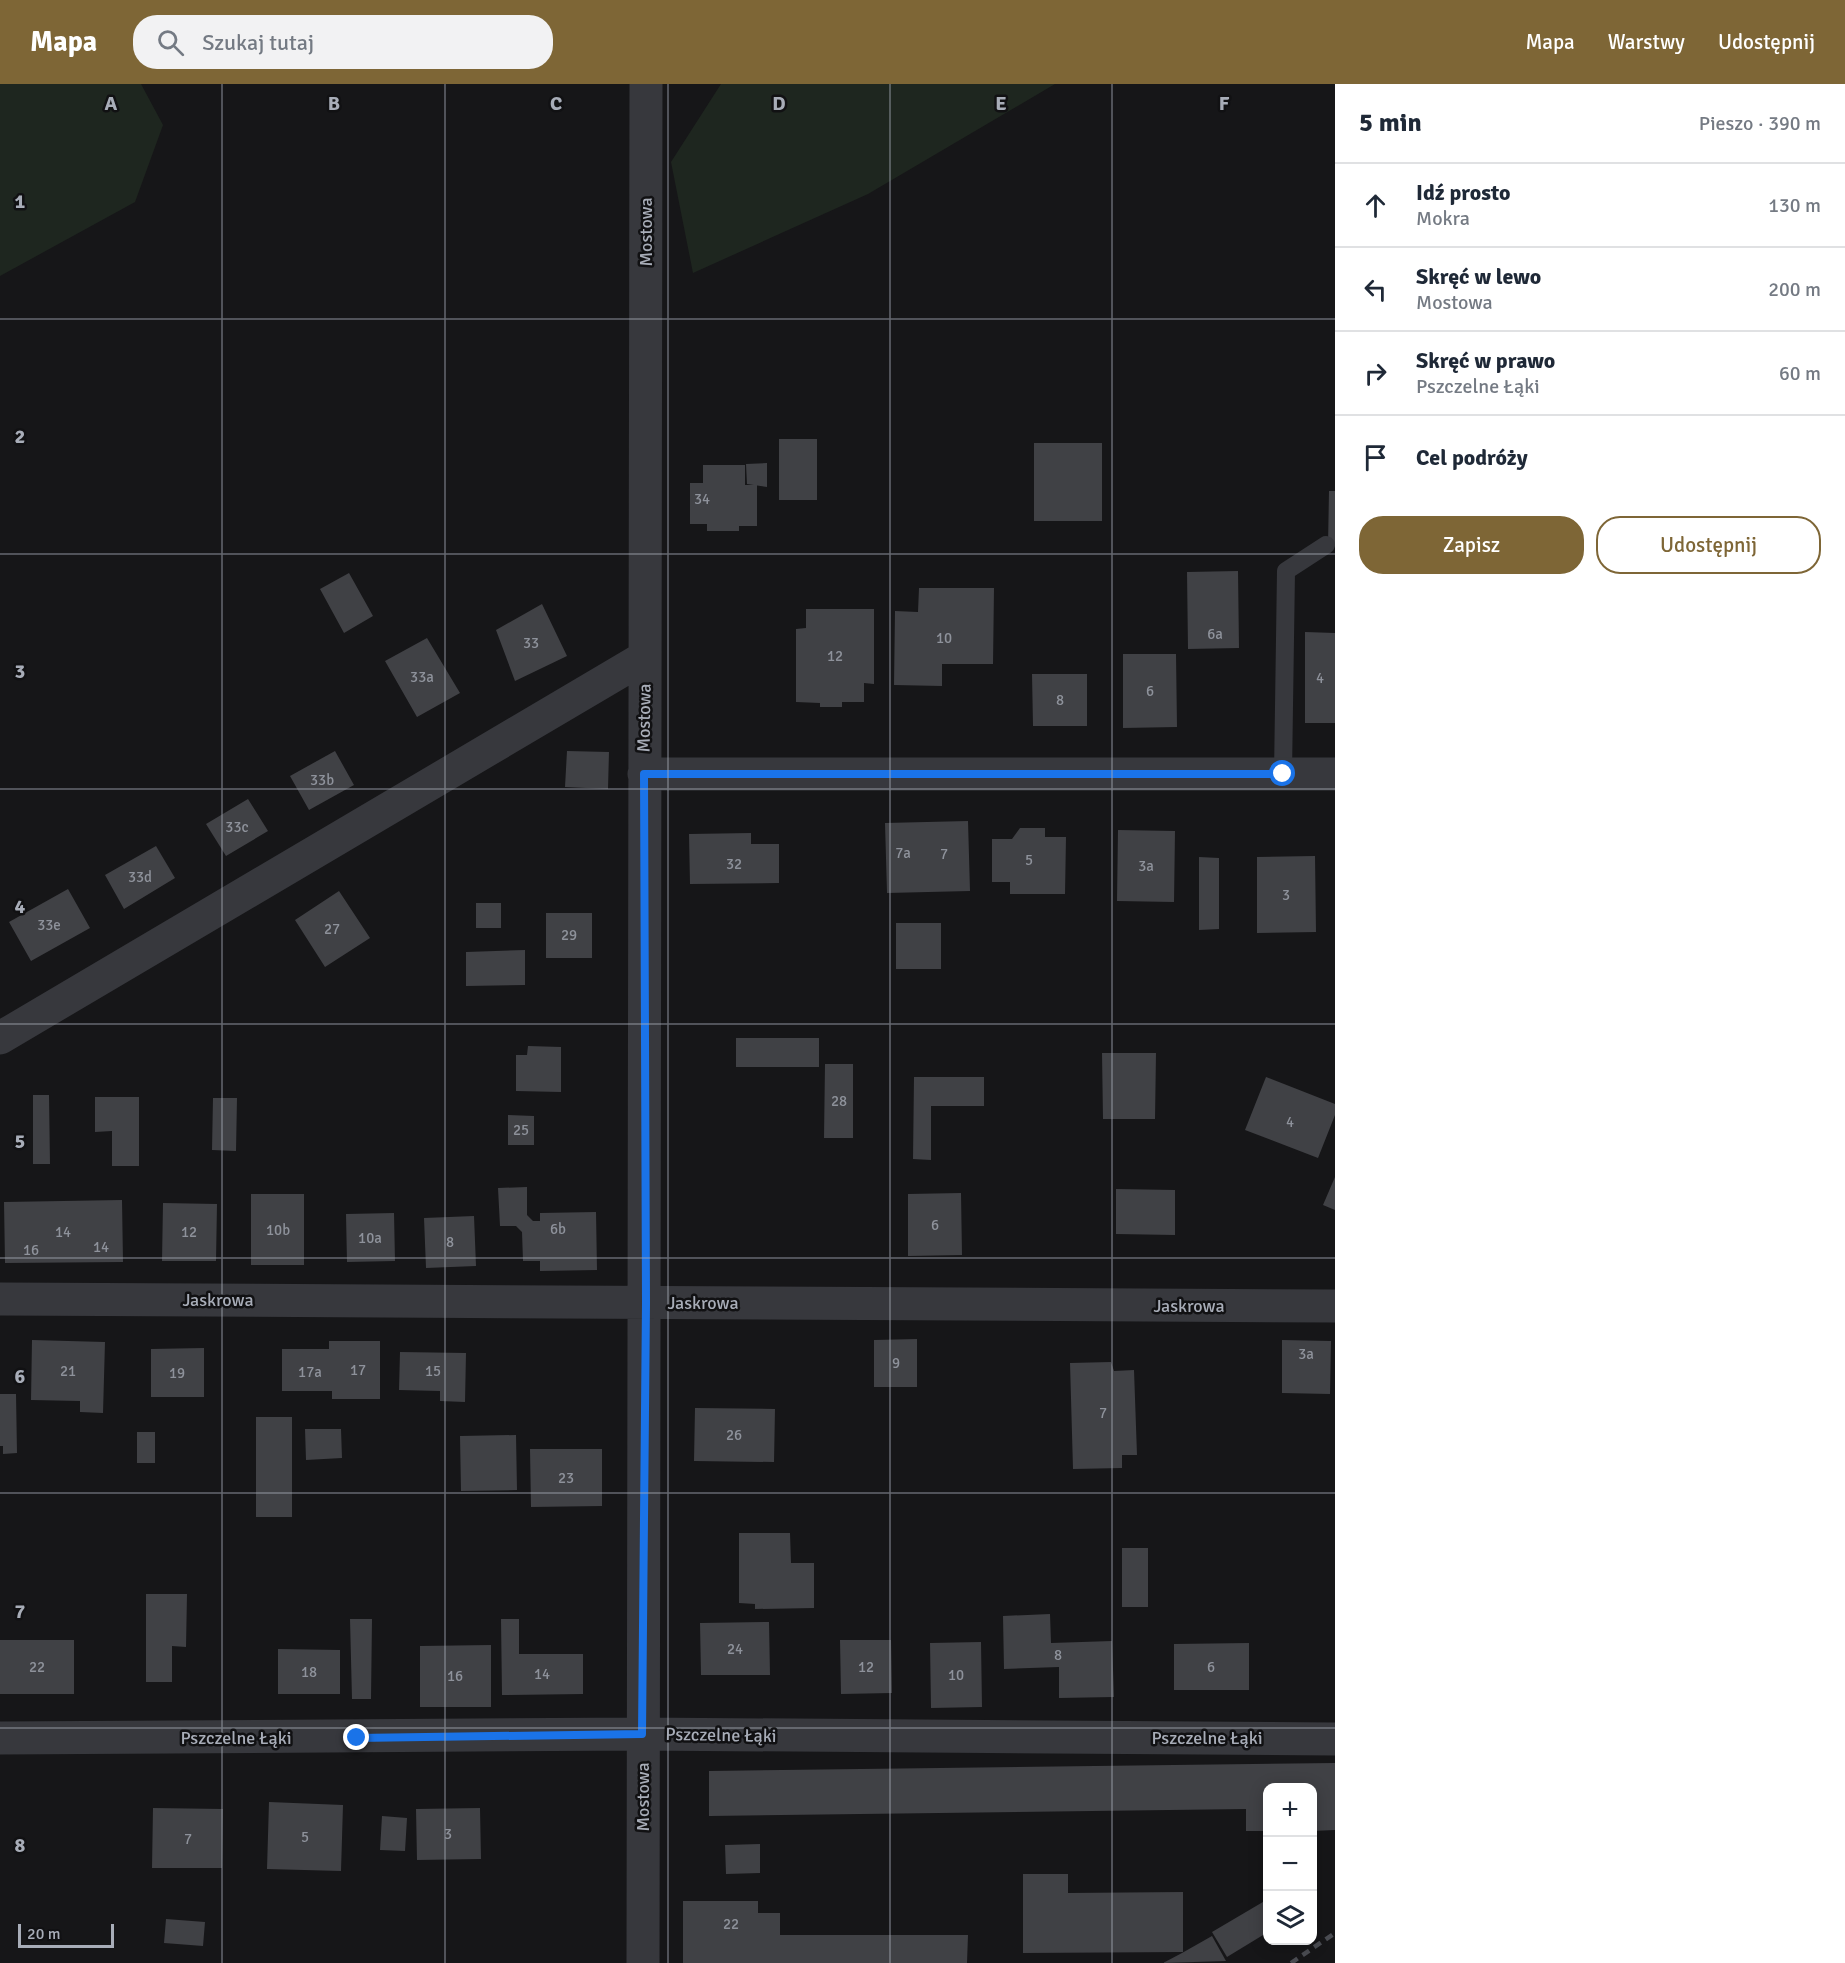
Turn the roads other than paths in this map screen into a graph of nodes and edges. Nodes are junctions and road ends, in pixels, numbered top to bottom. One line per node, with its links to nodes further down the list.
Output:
1 (646, 84): 3 (street, Mostowa)
2 (1326, 546): 5 (lane)
3 (645, 657): 4 (street, Mostowa); 7 (street)
4 (644, 774): 5 (street); 9 (street, Mostowa)
5 (1283, 774): 6 (street)
6 (1335, 774)
7 (0, 1038)
8 (0, 1299): 9 (street, Jaskrowa)
9 (646, 1303): 10 (street, Jaskrowa); 11 (street, Mostowa)
10 (1335, 1306)
11 (642, 1734): 12 (street, Pszczelne Łąki); 13 (street, Pszczelne Łąki); 14 (street, Mostowa)
12 (0, 1738)
13 (1335, 1739)
14 (643, 1963)

